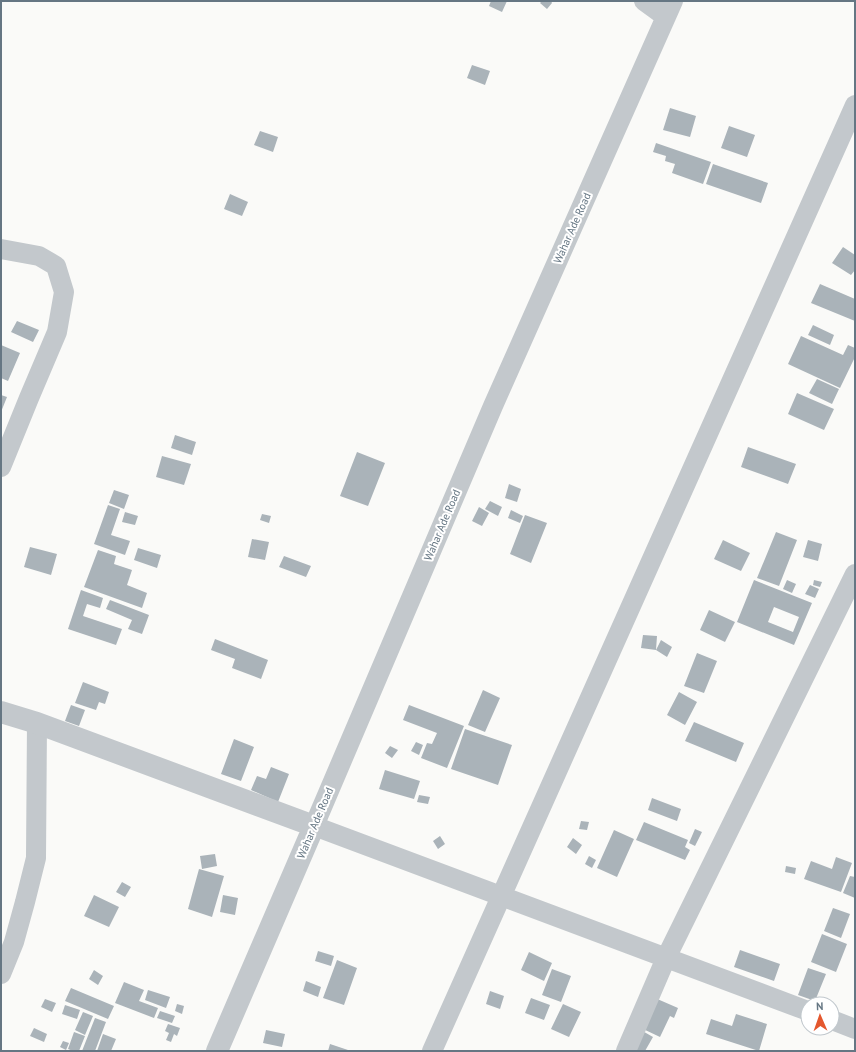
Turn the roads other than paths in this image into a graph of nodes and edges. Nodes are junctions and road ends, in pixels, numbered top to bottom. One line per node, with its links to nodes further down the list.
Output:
1 (644, 1): 2 (street)
2 (670, 9): 9 (street, Wahar Ade Road)
3 (855, 105): 10 (street)
4 (1, 249): 5 (street)
5 (1, 467)
6 (855, 574): 11 (street)
7 (1, 712): 8 (street)
8 (37, 723): 9 (street); 12 (street)
9 (314, 826): 10 (street); 16 (street, Wahar Ade Road)
10 (501, 896): 11 (street); 17 (street)
11 (666, 958): 13 (street); 18 (street)
12 (1, 974)
13 (800, 1008)
14 (840, 1023): 15 (street)
15 (855, 1029)
16 (218, 1051)
17 (432, 1051)
18 (626, 1051)

